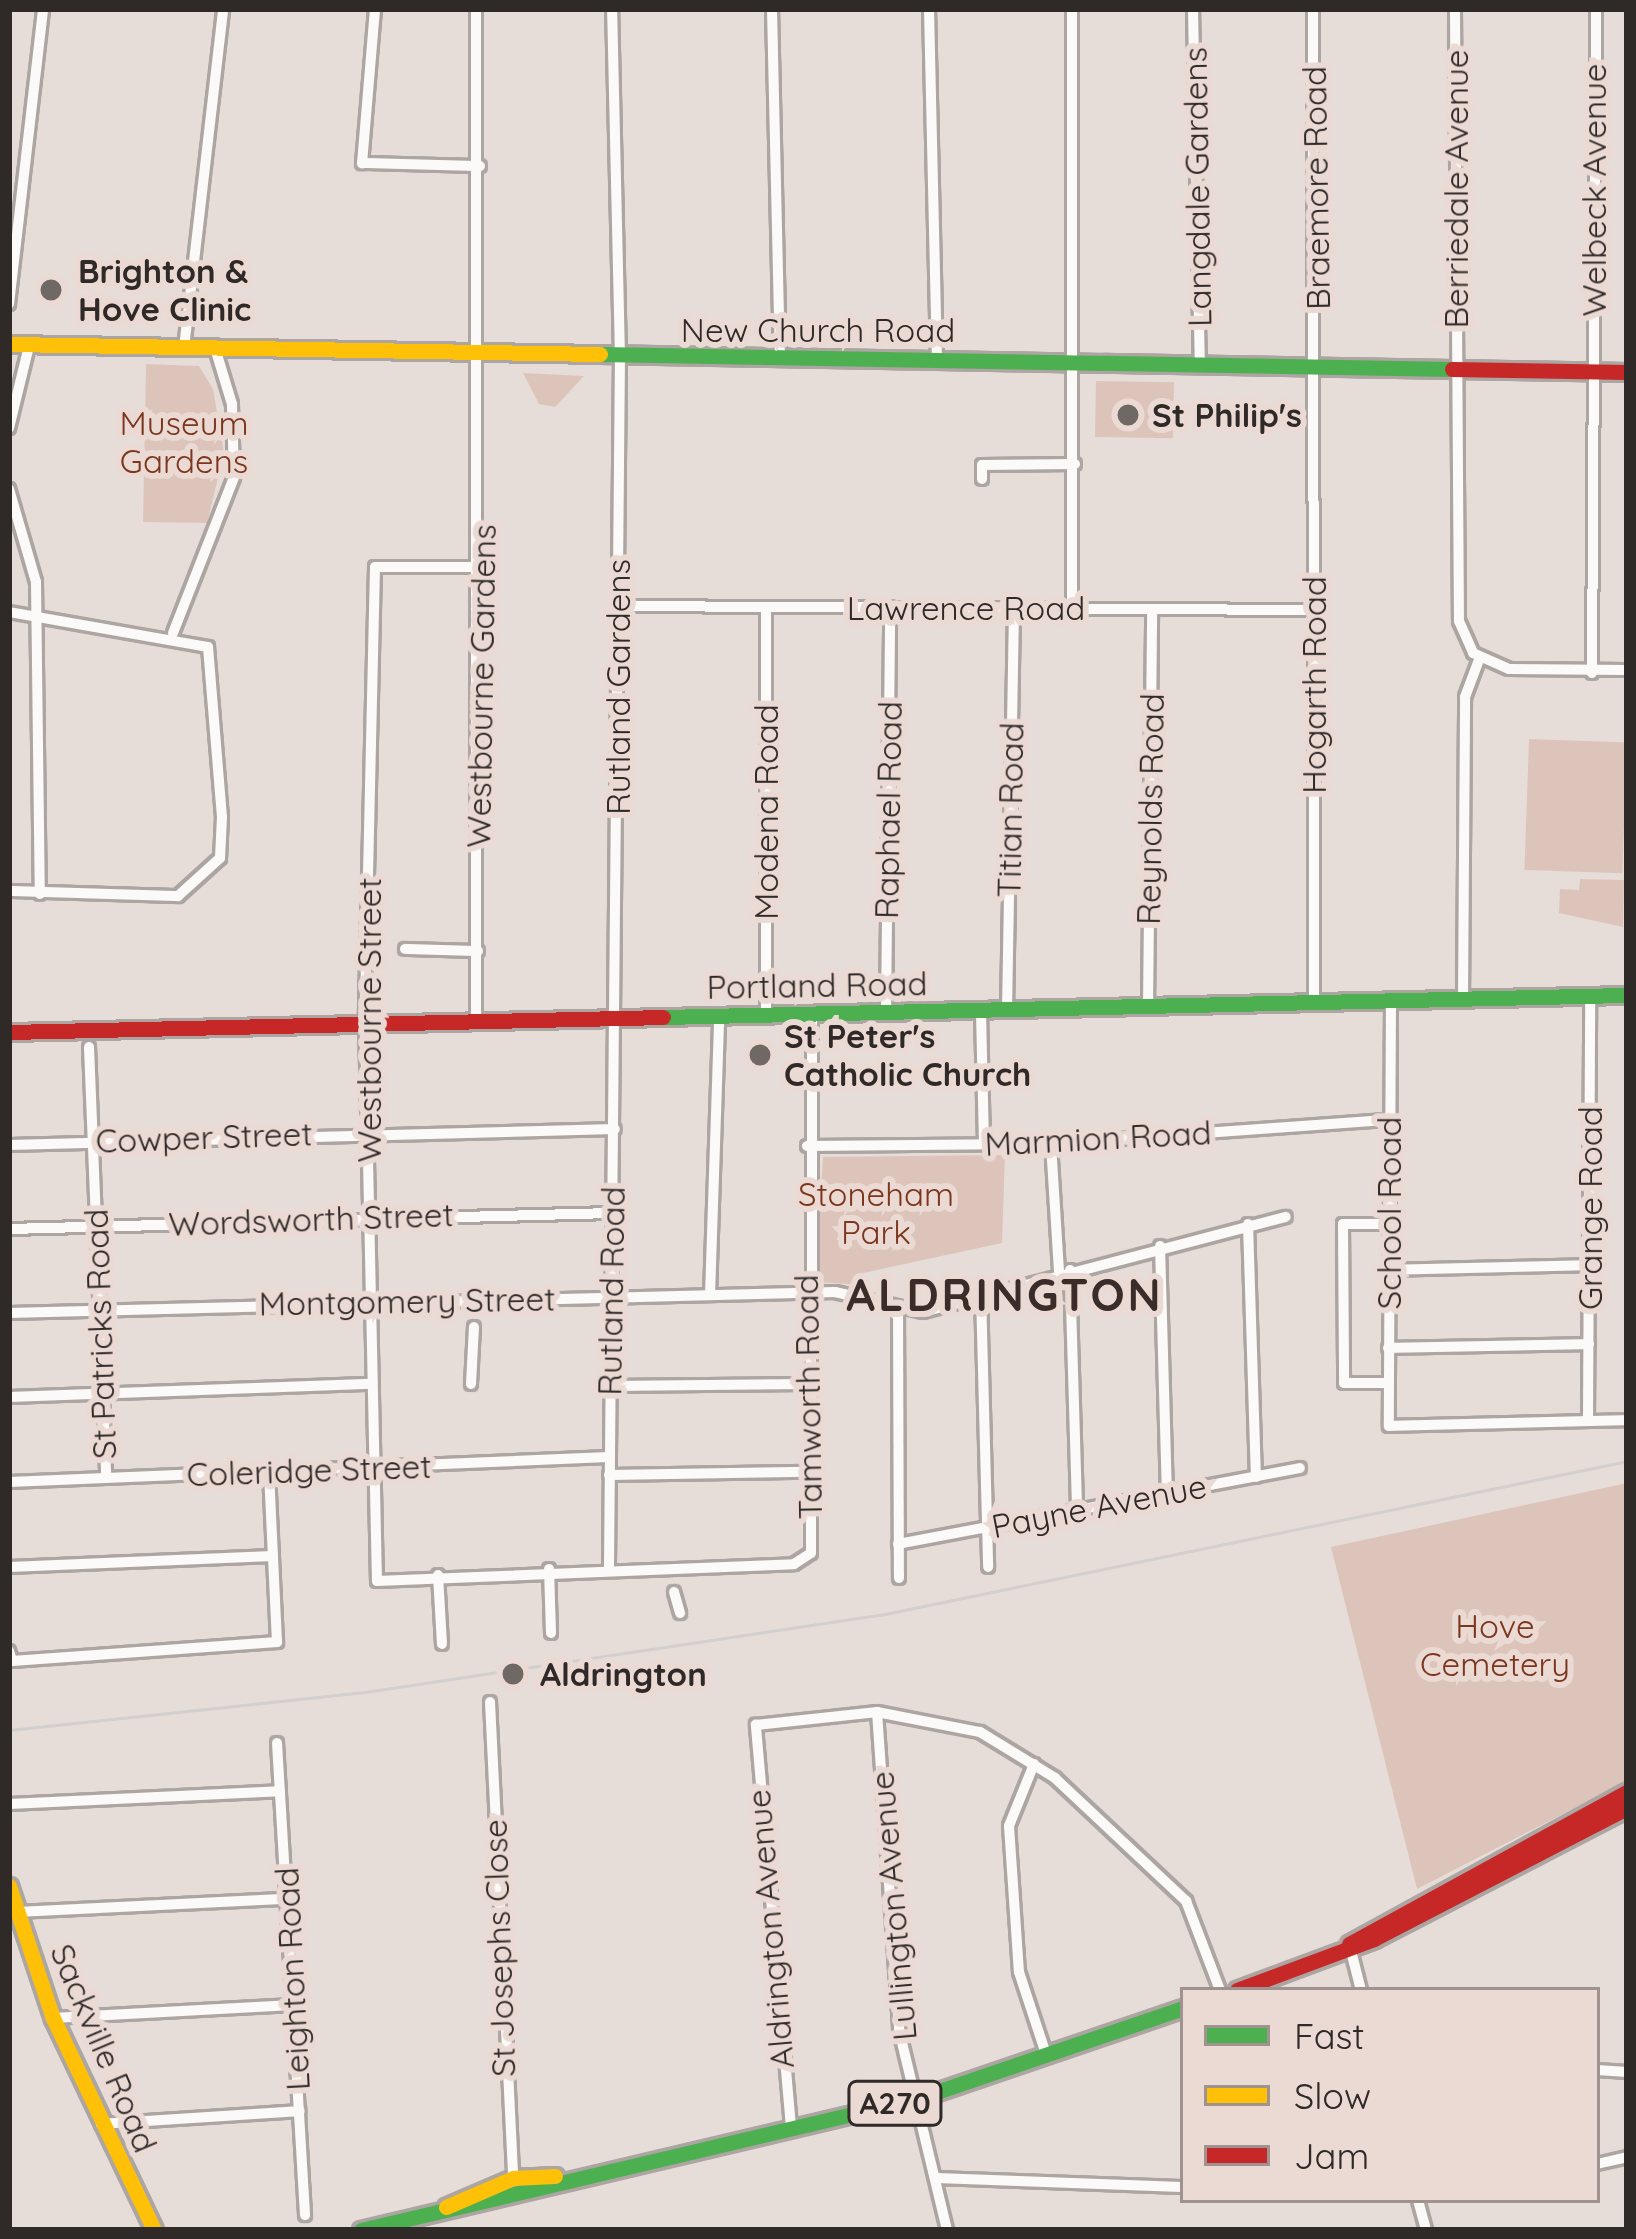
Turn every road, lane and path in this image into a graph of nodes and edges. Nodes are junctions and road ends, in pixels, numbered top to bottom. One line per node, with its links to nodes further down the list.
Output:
1 (43, 9): 15 (street)
2 (237, 9): 13 (street)
3 (375, 9): 14 (street)
4 (476, 9): 14 (street, Westbourne Gardens)
5 (612, 9): 21 (street, Rutland Gardens)
6 (772, 9): 23 (street)
7 (929, 9): 22 (street)
8 (1072, 9): 24 (street)
9 (1193, 9): 25 (street, Langdale Gardens)
10 (1313, 9): 26 (street, Braemore Road)
11 (1455, 9): 27 (street, Berriedale Avenue)
12 (1596, 9): 28 (street, Welbeck Avenue)
13 (221, 10): 19 (street)
14 (480, 166): 20 (street, Westbourne Gardens)
15 (9, 304)
16 (9, 344): 17 (main road, New Church Road)
17 (29, 346): 19 (main road, New Church Road); 30 (street)
18 (215, 348): 19 (main road, New Church Road); 20 (main road, New Church Road); 44 (street)
19 (184, 349)
20 (484, 354): 21 (main road, New Church Road); 34 (street, Westbourne Gardens)
21 (620, 357): 23 (main road, New Church Road); 35 (street, Rutland Gardens)
22 (937, 360): 23 (main road, New Church Road); 24 (main road, New Church Road)
23 (781, 362)
24 (1078, 362): 25 (main road, New Church Road); 31 (street)
25 (1200, 364): 26 (main road, New Church Road)
26 (1318, 366): 27 (main road, New Church Road); 41 (street, Hogarth Road)
27 (1459, 368): 28 (main road, New Church Road); 45 (street, Berriedale Avenue)
28 (1592, 371): 29 (main road, New Church Road); 47 (street, Welbeck Avenue)
29 (1627, 372)
30 (9, 428)
31 (1075, 464): 32 (street); 38 (street)
32 (982, 479)
33 (9, 489): 43 (street)
34 (483, 567): 51 (street, Westbourne Gardens); 66 (street, Westbourne Street)
35 (618, 606): 36 (street, Lawrence Road); 61 (street, Rutland Gardens)
36 (766, 607): 37 (street, Lawrence Road); 62 (street, Modena Road)
37 (890, 608): 39 (street, Lawrence Road); 60 (street, Raphael Road)
38 (1072, 608): 39 (street, Lawrence Road); 40 (street, Lawrence Road)
39 (1013, 609): 58 (street, Titian Road)
40 (1152, 610): 41 (street, Lawrence Road); 57 (street, Reynolds Road)
41 (1314, 610): 56 (street, Hogarth Road)
42 (9, 612): 43 (street)
43 (36, 612): 44 (street); 49 (street)
44 (173, 633): 49 (street)
45 (1480, 657): 47 (street); 55 (street)
46 (1627, 670): 47 (street)
47 (1592, 674)
48 (9, 892): 49 (street)
49 (40, 894)
50 (405, 949): 51 (street)
51 (478, 951): 64 (street, Westbourne Gardens)
52 (1627, 995): 53 (main road, Portland Road)
53 (1590, 996): 55 (main road, Portland Road); 85 (street, Grange Road)
54 (1391, 999): 55 (main road, Portland Road); 56 (main road, Portland Road); 69 (street, School Road)
55 (1463, 999)
56 (1314, 1004): 57 (main road, Portland Road)
57 (1148, 1008): 58 (main road, Portland Road)
58 (1006, 1011): 59 (main road, Portland Road)
59 (982, 1012): 60 (main road, Portland Road); 74 (street)
60 (886, 1013): 63 (main road, Portland Road)
61 (615, 1016): 64 (main road, Portland Road); 65 (main road, Portland Road); 70 (street, Rutland Road)
62 (766, 1016): 63 (main road, Portland Road); 65 (main road, Portland Road)
63 (812, 1016): 76 (street, Tamworth Road)
64 (476, 1018): 66 (main road, Portland Road)
65 (719, 1018): 90 (street)
66 (365, 1019): 67 (main road, Portland Road); 71 (street, Westbourne Street)
67 (9, 1033)
68 (89, 1047): 72 (street, St Patricks Road)
69 (1388, 1120): 75 (street, Marmion Road); 81 (street, School Road)
70 (615, 1129): 71 (street, Cowper Street); 77 (street, Rutland Road)
71 (367, 1132): 72 (street, Cowper Street); 78 (street, Westbourne Street)
72 (92, 1141): 73 (street, Cowper Street); 82 (street, St Patricks Road)
73 (9, 1144)
74 (984, 1144): 75 (street, Marmion Road); 76 (street, Marmion Road)
75 (1052, 1144): 87 (street)
76 (807, 1146): 89 (street, Tamworth Road)
77 (612, 1213): 78 (street, Wordsworth Street); 92 (street, Rutland Road)
78 (369, 1216): 82 (street, Wordsworth Street); 93 (street, Westbourne Street)
79 (1286, 1217): 80 (street)
80 (1249, 1224): 84 (street); 114 (street)
81 (1388, 1224): 86 (street, School Road); 99 (street)
82 (95, 1226): 83 (street, Wordsworth Street); 95 (street, St Patricks Road)
83 (9, 1229)
84 (1160, 1246): 87 (street); 117 (street)
85 (1590, 1265): 86 (street); 97 (street, Grange Road)
86 (1388, 1270): 98 (street, School Road)
87 (1065, 1271): 88 (street); 118 (street)
88 (981, 1293): 94 (street); 119 (street)
89 (805, 1294): 90 (street, Montgomery Street); 94 (street, Montgomery Street); 102 (street, Tamworth Road)
90 (710, 1295): 92 (street, Montgomery Street)
91 (474, 1298): 92 (street, Montgomery Street); 93 (street, Montgomery Street); 101 (street)
92 (611, 1298): 103 (street, Rutland Road)
93 (370, 1300): 95 (street, Montgomery Street); 100 (street, Westbourne Street)
94 (898, 1309): 120 (street)
95 (99, 1310): 96 (street, Montgomery Street); 104 (street, St Patricks Road)
96 (9, 1313)
97 (1589, 1344): 98 (street); 106 (street, Grange Road)
98 (1388, 1348): 99 (street, School Road)
99 (1388, 1383): 106 (street, School Road)
100 (372, 1384): 104 (street); 109 (street, Westbourne Street)
101 (471, 1384)
102 (805, 1384): 103 (street); 112 (street, Tamworth Road)
103 (610, 1386): 108 (street, Rutland Road)
104 (102, 1394): 105 (street); 115 (street, St Patricks Road)
105 (9, 1397)
106 (1588, 1420): 107 (street)
107 (1627, 1420)
108 (608, 1457): 109 (street, Coleridge Street); 113 (street, Rutland Road)
109 (373, 1468): 111 (street, Coleridge Street); 126 (street, Westbourne Street)
110 (1300, 1468): 114 (street, Payne Avenue)
111 (269, 1472): 115 (street, Coleridge Street); 121 (street)
112 (808, 1472): 113 (street); 122 (street, Tamworth Road)
113 (609, 1474): 122 (street, Rutland Road)
114 (1256, 1477): 117 (street, Payne Avenue)
115 (106, 1478): 116 (street, Coleridge Street)
116 (9, 1482)
117 (1167, 1493): 118 (street, Payne Avenue)
118 (1077, 1510): 119 (street, Payne Avenue)
119 (988, 1527): 120 (street, Payne Avenue); 124 (street)
120 (898, 1544): 127 (street)
121 (274, 1556): 123 (street); 132 (street)
122 (610, 1566): 125 (street)
123 (9, 1567)
124 (988, 1567)
125 (549, 1569): 126 (street); 130 (street)
126 (438, 1575): 131 (street)
127 (899, 1578)
128 (674, 1592): 129 (street)
129 (680, 1613)
130 (551, 1633)
131 (442, 1644)
132 (9, 1651)
133 (490, 1702): 157 (street, St Josephs Close)
134 (877, 1712): 136 (street); 152 (street, Lullington Avenue); 155 (street, Aldrington Avenue)
135 (277, 1743): 137 (street, Leighton Road)
136 (1034, 1764): 145 (street); 151 (street)
137 (280, 1791): 139 (street); 142 (street, Leighton Road)
138 (1627, 1792): 144 (main road)
139 (9, 1804)
140 (1627, 1808): 144 (main road)
141 (9, 1886): 143 (main road, Sackville Road)
142 (287, 1898): 143 (street); 148 (street, Leighton Road)
143 (16, 1912): 150 (main road, Sackville Road)
144 (1349, 1944): 146 (main road); 147 (street)
145 (1219, 1987)
146 (1244, 1987)
147 (1360, 1987)
148 (293, 2005): 150 (street); 153 (street, Leighton Road)
149 (1180, 2009): 151 (main road, A270)
150 (53, 2018): 154 (main road, Sackville Road)
151 (1047, 2056): 152 (main road, A270)
152 (916, 2099): 155 (main road, A270); 156 (street, Lullington Avenue)
153 (299, 2111): 154 (street); 159 (street, Leighton Road)
154 (98, 2125): 160 (main road, Sackville Road)
155 (791, 2127): 157 (main road, A270)
156 (935, 2178): 158 (street); 162 (street, Lullington Avenue)
157 (514, 2185): 161 (main road, A270)
158 (1180, 2187)
159 (305, 2215)
160 (154, 2230)
161 (361, 2230)
162 (947, 2230)

